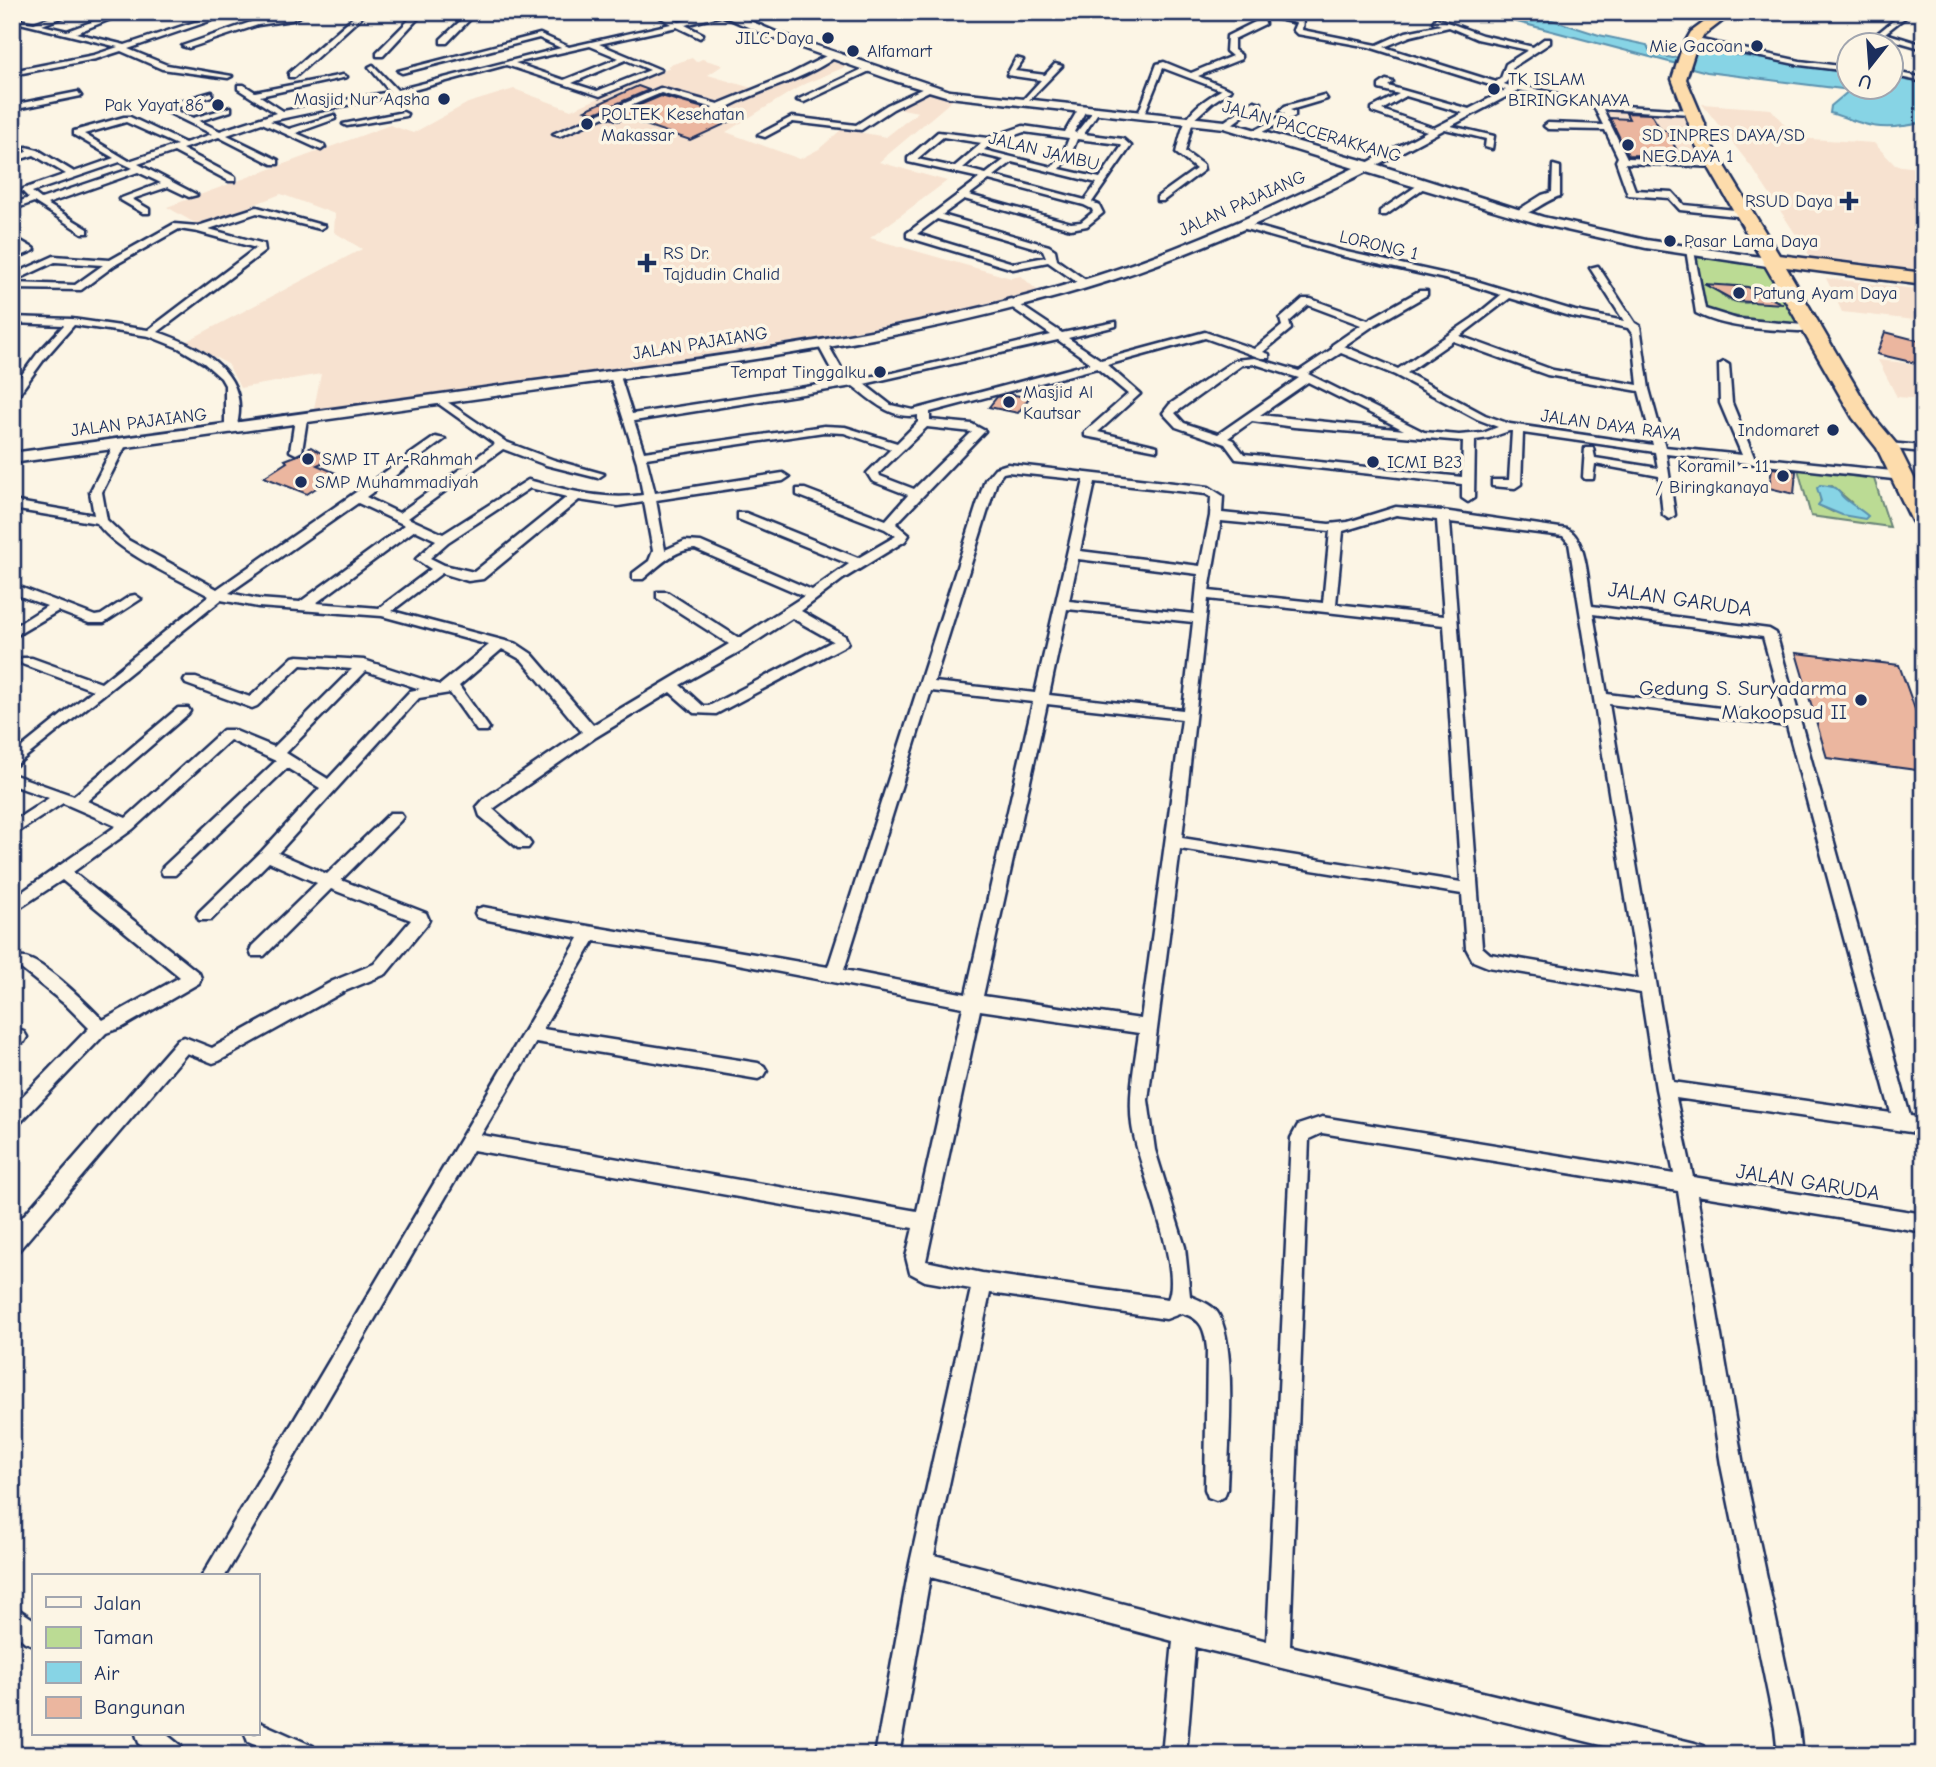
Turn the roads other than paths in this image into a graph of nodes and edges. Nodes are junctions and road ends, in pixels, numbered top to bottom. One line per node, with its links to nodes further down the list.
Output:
1 (73, 12): 16 (street)
2 (125, 12): 18 (street)
3 (233, 12): 20 (street)
4 (304, 12): 26 (street)
5 (364, 12): 45 (street)
6 (421, 12): 34 (street)
7 (474, 12): 21 (street)
8 (655, 12): 14 (street)
9 (1727, 12): 25 (highway)
10 (1909, 12): 17 (street)
11 (721, 13): 14 (street); 35 (main road, JALAN PACCERAKKANG)
12 (12, 15): 16 (street)
13 (1436, 20): 15 (street)
14 (676, 25): 19 (street); 24 (street)
15 (1450, 25): 27 (street); 31 (street)
16 (34, 26): 18 (street)
17 (1880, 32)
18 (68, 33): 29 (street)
19 (700, 36)
20 (159, 37): 26 (street); 29 (street)
21 (444, 41)
22 (1548, 41): 31 (street)
23 (1904, 42): 28 (street)
24 (591, 44): 30 (street); 36 (street)
25 (1690, 45): 41 (street); 80 (highway)
26 (186, 46): 32 (street)
27 (1378, 47): 46 (street); 54 (street)
28 (1924, 47)
29 (125, 48): 44 (street); 47 (street)
30 (568, 49): 38 (street); 43 (street)
31 (1533, 49): 33 (street); 54 (street)
32 (199, 51)
33 (1554, 52)
34 (380, 54)
35 (834, 56): 42 (main road, JALAN PACCERAKKANG); 69 (street)
36 (627, 57): 53 (street); 53 (street)
37 (1019, 60): 50 (street)
38 (506, 63): 53 (street); 58 (street)
39 (1058, 66): 50 (street)
40 (373, 67): 58 (street)
41 (1834, 67)
42 (870, 69): 56 (main road, JALAN PACCERAKKANG); 64 (street)
43 (402, 71)
44 (12, 73)
45 (292, 75)
46 (1193, 75): 77 (street); 81 (street)
47 (228, 76)
48 (1904, 76): 51 (street)
49 (343, 77): 62 (street)
50 (1046, 78): 66 (street)
51 (1924, 80)
52 (1389, 82): 61 (street)
53 (564, 83)
54 (1497, 85): 57 (street)
55 (242, 87): 62 (street)
56 (929, 89): 66 (main road, JALAN PACCERAKKANG); 95 (street)
57 (1515, 90): 68 (street); 74 (street)
58 (395, 93): 65 (street)
59 (78, 94): 70 (street)
60 (209, 94): 83 (street)
61 (1405, 94): 74 (street); 90 (street)
62 (254, 95): 75 (street)
63 (1324, 97): 92 (street)
64 (801, 100)
65 (329, 103): 75 (street); 78 (street)
66 (1024, 103): 72 (main road, JALAN PACCERAKKANG)
67 (1256, 103): 85 (street)
68 (1597, 105): 80 (street); 88 (street)
69 (719, 107): 79 (street); 94 (street)
70 (12, 108)
71 (228, 109): 83 (street)
72 (1082, 110): 73 (main road, JALAN PACCERAKKANG); 96 (street)
73 (1095, 111): 77 (main road, JALAN PACCERAKKANG); 96 (street)
74 (1470, 112): 87 (street)
75 (282, 114): 82 (street)
76 (403, 114): 84 (street)
77 (1140, 115): 81 (main road, JALAN PACCERAKKANG)
78 (332, 117): 84 (street); 91 (street)
79 (704, 118)
80 (1694, 118): 108 (highway); 120 (highway)
81 (1189, 119): 85 (main road, JALAN PACCERAKKANG); 125 (street)
82 (262, 120): 91 (street); 93 (street)
83 (192, 121): 93 (street)
84 (347, 124): 89 (street)
85 (1225, 124): 92 (main road, JALAN PACCERAKKANG)
86 (1548, 125): 88 (street)
87 (1443, 127): 90 (street); 100 (street)
88 (1607, 128): 103 (street)
89 (366, 131)
90 (1434, 131): 110 (street)
91 (290, 132): 99 (street)
92 (1255, 132): 110 (main road, JALAN PACCERAKKANG)
93 (219, 134): 98 (street); 107 (street)
94 (557, 135)
95 (762, 135)
96 (1074, 135): 97 (street); 113 (street); 117 (street)
97 (989, 141): 102 (street); 112 (street)
98 (185, 146): 101 (street); 105 (street)
99 (321, 147)
100 (1489, 147)
101 (174, 149): 109 (street); 116 (street)
102 (976, 151): 106 (street, JALAN JAMBU); 112 (street)
103 (1622, 158): 108 (street); 132 (street)
104 (12, 159): 114 (street)
105 (120, 159): 109 (street); 114 (street)
106 (1011, 159): 113 (street, JALAN JAMBU); 115 (street)
107 (275, 162)
108 (1717, 164): 120 (highway)
109 (135, 166): 118 (street); 126 (street)
110 (1368, 166): 119 (main road, JALAN PACCERAKKANG); 135 (main road, JALAN PAJAIANG)
111 (1556, 167): 131 (street)
112 (957, 169): 115 (street)
113 (1054, 170): 117 (street, JALAN JAMBU)
114 (74, 175): 126 (street)
115 (987, 177): 123 (street); 127 (street)
116 (232, 179)
117 (1104, 182): 127 (street)
118 (170, 183): 122 (street); 124 (street)
119 (1424, 185): 130 (street); 131 (main road, JALAN PACCERAKKANG)
120 (1738, 187): 132 (highway); 143 (highway)
121 (112, 194): 124 (street)
122 (192, 194)
123 (962, 197): 127 (street); 133 (street)
124 (124, 200): 129 (street)
125 (1160, 200)
126 (37, 201): 128 (street); 137 (street)
127 (1087, 203)
128 (12, 207)
129 (146, 211)
130 (1383, 213)
131 (1518, 214): 139 (main road, JALAN PACCERAKKANG)
132 (1746, 214): 143 (highway)
133 (935, 216): 141 (street); 141 (street)
134 (320, 226): 136 (street)
135 (1245, 226): 147 (main road, JALAN PAJAIANG); 151 (street, LORONG 1)
136 (199, 229): 142 (street); 159 (street)
137 (85, 231)
138 (12, 239): 140 (street)
139 (1689, 251): 143 (main road, JALAN PACCERAKKANG); 158 (street)
140 (12, 257)
141 (1051, 259): 147 (street)
142 (112, 263): 145 (street); 148 (street)
143 (1782, 264): 146 (highway); 149 (highway); 158 (highway); 185 (highway)
144 (1595, 268): 157 (street)
145 (12, 279)
146 (1924, 279)
147 (1084, 283): 152 (main road, JALAN PAJAIANG)
148 (12, 286)
149 (1924, 287)
150 (1423, 293): 156 (street)
151 (1508, 294): 157 (street, LORONG 1); 161 (street)
152 (1011, 302): 160 (street); 162 (main road, JALAN PAJAIANG)
153 (12, 320): 154 (street)
154 (72, 323): 159 (street); 172 (street)
155 (1112, 324): 160 (street)
156 (1369, 324): 163 (street); 164 (street)
157 (1634, 326): 171 (street)
158 (1814, 329): 185 (highway)
159 (150, 333): 179 (street)
160 (1059, 335): 165 (street); 170 (street)
161 (1453, 337): 167 (street); 171 (street)
162 (822, 343): 169 (main road, JALAN PAJAIANG); 170 (street)
163 (1338, 347): 167 (street, JALAN DAYA RAYA); 168 (street)
164 (1257, 352): 165 (street); 168 (street)
165 (1100, 364): 174 (street); 189 (street)
166 (1724, 365): 195 (street)
167 (1399, 373): 178 (street, JALAN DAYA RAYA)
168 (1304, 375): 176 (street); 180 (street); 182 (street)
169 (615, 376): 173 (main road, JALAN PAJAIANG); 175 (street)
170 (850, 384): 174 (street); 175 (street)
171 (1644, 388): 191 (street)
172 (12, 396)
173 (440, 400): 177 (main road, JALAN PAJAIANG); 187 (street)
174 (924, 417): 188 (street); 206 (street)
175 (629, 418): 193 (street)
176 (1250, 418): 180 (street); 182 (street)
177 (301, 419): 179 (main road, JALAN PAJAIANG); 192 (street)
178 (1513, 428): 181 (street); 184 (street, JALAN DAYA RAYA); 204 (street)
179 (231, 429): 186 (main road, JALAN PAJAIANG)
180 (1420, 435): 181 (street)
181 (1469, 437): 203 (street)
182 (1220, 438): 203 (street)
183 (439, 439): 209 (street)
184 (1588, 440): 191 (street, JALAN DAYA RAYA); 196 (street)
185 (1885, 442): 190 (street); 199 (highway)
186 (121, 443): 194 (main road, JALAN PAJAIANG); 217 (street)
187 (502, 444): 198 (street); 216 (street)
188 (898, 447): 193 (street); 206 (street)
189 (1153, 448)
190 (1924, 449)
191 (1661, 450): 195 (street, JALAN DAYA RAYA); 197 (street)
192 (296, 451)
193 (639, 456): 208 (street)
194 (12, 458)
195 (1749, 459): 199 (street, JALAN DAYA RAYA)
196 (1589, 460): 197 (street); 201 (street)
197 (1664, 473): 213 (street)
198 (598, 474)
199 (1902, 476): 218 (highway)
200 (783, 477): 208 (street)
201 (1589, 477)
202 (1090, 478): 215 (street); 223 (street); 251 (street)
203 (1468, 481): 210 (street)
204 (1496, 483)
205 (801, 492): 220 (street)
206 (916, 494): 220 (street)
207 (577, 495): 208 (street); 222 (street); 226 (street)
208 (650, 497): 224 (street)
209 (357, 498): 216 (street); 232 (street)
210 (1468, 498)
211 (12, 505): 217 (street)
212 (1443, 515): 221 (street); 239 (street); 243 (street)
213 (1669, 515)
214 (742, 516): 225 (street)
215 (1216, 516): 221 (street); 227 (street)
216 (400, 518): 219 (street)
217 (101, 520): 232 (street)
218 (1924, 521)
219 (414, 526): 222 (street); 237 (street)
220 (889, 526): 225 (street)
221 (1337, 528): 238 (street)
222 (444, 539): 226 (street)
223 (1073, 554): 227 (street); 236 (street)
224 (658, 559): 228 (street); 233 (street)
225 (858, 563): 233 (street)
226 (440, 568): 240 (street)
227 (1205, 571): 231 (street)
228 (638, 576)
229 (12, 588): 235 (street)
230 (662, 594): 246 (street)
231 (1203, 594): 238 (street); 242 (street)
232 (218, 595): 237 (street); 252 (street)
233 (812, 596): 241 (street)
234 (135, 599): 235 (street)
235 (58, 604): 244 (street)
236 (1061, 604): 242 (street); 254 (street)
237 (302, 607): 240 (street)
238 (1329, 608): 243 (street)
239 (1586, 609): 255 (street); 258 (street, JALAN GARUDA)
240 (382, 612): 245 (street)
241 (792, 612): 246 (street); 250 (street)
242 (1200, 619): 257 (street)
243 (1449, 621): 277 (street)
244 (12, 634)
245 (500, 643): 253 (street); 260 (street)
246 (741, 645): 250 (street)
247 (27, 661): 252 (street)
248 (364, 665): 249 (street); 253 (street); 263 (street)
249 (191, 681)
250 (670, 684): 260 (street)
251 (927, 686): 254 (street); 284 (street)
252 (102, 688): 262 (street)
253 (447, 689): 259 (street); 266 (street)
254 (1042, 697): 257 (street); 286 (street)
255 (1600, 698): 258 (street); 285 (street)
256 (183, 711): 267 (street)
257 (1189, 715): 271 (street)
258 (1791, 722): 293 (street)
259 (482, 728)
260 (592, 733): 272 (street)
261 (12, 744): 262 (street)
262 (27, 750): 264 (street)
263 (280, 758): 266 (street); 269 (street); 274 (street)
264 (12, 763)
265 (12, 779): 267 (street)
266 (329, 787): 273 (street)
267 (70, 799): 269 (street); 270 (street)
268 (395, 817): 276 (street)
269 (128, 825): 275 (street)
270 (12, 830)
271 (1172, 842): 277 (street); 287 (street)
272 (523, 844)
273 (267, 855): 276 (street); 280 (street)
274 (169, 870)
275 (62, 872): 278 (street); 288 (street)
276 (328, 881): 282 (street); 299 (street)
277 (1468, 889): 285 (street)
278 (12, 907)
279 (483, 913): 281 (street)
280 (205, 916)
281 (590, 934): 284 (street); 289 (street)
282 (258, 951)
283 (26, 962): 288 (street)
284 (834, 975): 286 (street)
285 (1648, 988): 291 (street)
286 (974, 1002): 287 (street); 297 (street)
287 (1147, 1027): 301 (street)
288 (100, 1028): 292 (street)
289 (530, 1034): 290 (street); 295 (street)
290 (758, 1071)
291 (1665, 1089): 293 (street); 296 (street)
292 (12, 1119)
293 (1903, 1123): 294 (street)
294 (1924, 1126)
295 (467, 1142): 297 (street); 304 (street)
296 (1686, 1186): 298 (street, JALAN GARUDA); 308 (street, JALAN GARUDA); 316 (street)
297 (923, 1221): 300 (street)
298 (1924, 1223)
299 (12, 1244)
300 (982, 1282): 301 (street); 303 (street)
301 (1178, 1302): 302 (street)
302 (1216, 1489)
303 (921, 1563): 307 (street); 313 (street)
304 (214, 1574)
305 (12, 1616): 306 (street)
306 (32, 1633)
307 (1185, 1633): 308 (street); 314 (street)
308 (1278, 1655): 315 (street)
309 (259, 1734): 312 (street)
310 (150, 1736): 311 (street)
311 (172, 1755)
312 (304, 1755)
313 (887, 1755)
314 (1174, 1755)
315 (1695, 1755)
316 (1790, 1755)

